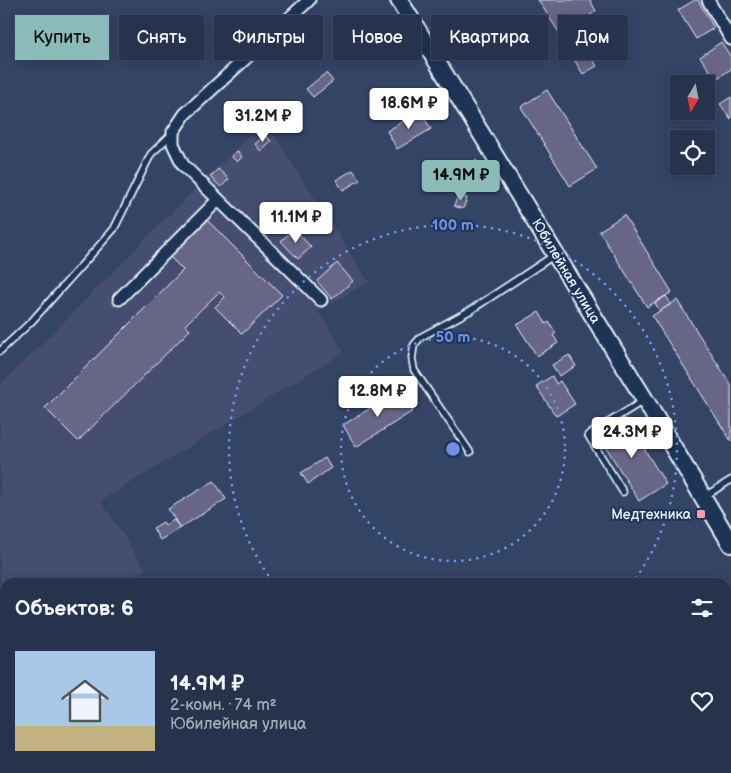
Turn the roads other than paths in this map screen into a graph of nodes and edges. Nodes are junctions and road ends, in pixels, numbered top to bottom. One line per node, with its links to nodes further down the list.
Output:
1 (309, 0): 5 (street)
2 (399, 0): 7 (street, Юбилейная улица)
3 (708, 0): 4 (street)
4 (731, 39)
5 (173, 132): 6 (street); 10 (lane)
6 (218, 200): 8 (street); 9 (street)
7 (556, 254): 11 (street, Юбилейная улица); 12 (lane)
8 (119, 299)
9 (321, 300)
10 (0, 352)
11 (645, 400): 14 (lane); 15 (street, Юбилейная улица)
12 (470, 452)
13 (731, 480): 15 (lane)
14 (624, 492)
15 (704, 497): 16 (street, Юбилейная улица)
16 (731, 544)

